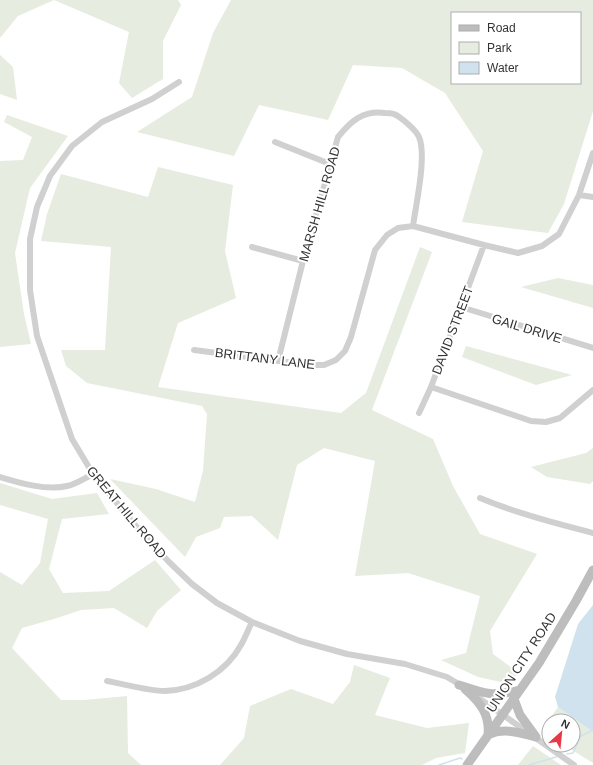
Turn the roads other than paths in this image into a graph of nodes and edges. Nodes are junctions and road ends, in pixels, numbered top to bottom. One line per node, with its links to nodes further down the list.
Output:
1 (179, 82): 18 (street, GREAT HILL ROAD)
2 (275, 142): 4 (street)
3 (593, 153): 5 (street, BRITTANY LANE)
4 (330, 164): 7 (street, MARSH HILL ROAD); 10 (street, MARSH HILL ROAD)
5 (579, 195): 6 (street); 8 (street, BRITTANY LANE)
6 (593, 197)
7 (413, 226): 8 (street, BRITTANY LANE); 14 (street, BRITTANY LANE)
8 (484, 245): 11 (street, DAVID STREET)
9 (252, 247): 10 (street)
10 (303, 261): 14 (street, MARSH HILL ROAD)
11 (461, 307): 12 (street, GAIL DRIVE); 15 (street, DAVID STREET)
12 (593, 348)
13 (194, 350): 14 (street, BRITTANY LANE)
14 (278, 361)
15 (431, 387): 16 (street); 17 (street, DAVID STREET)
16 (593, 390)
17 (419, 413)
18 (92, 474): 19 (street); 23 (street, GREAT HILL ROAD)
19 (0, 477)
20 (480, 498): 21 (street)
21 (593, 533)
22 (593, 570): 26 (main road, UNION CITY ROAD)
23 (252, 622): 24 (street); 25 (street, GREAT HILL ROAD)
24 (107, 681)
25 (459, 684): 26 (main road); 28 (street, GREAT HILL ROAD); 29 (main road)
26 (520, 690): 27 (main road, UNION CITY ROAD)
27 (514, 699): 28 (main road, UNION CITY ROAD); 30 (main road)
28 (504, 714): 29 (main road, UNION CITY ROAD); 30 (street, GREAT HILL ROAD)
29 (488, 735): 30 (main road); 31 (main road, UNION CITY ROAD)
30 (536, 738): 32 (street, GREAT HILL ROAD)
31 (467, 765)
32 (574, 765)

